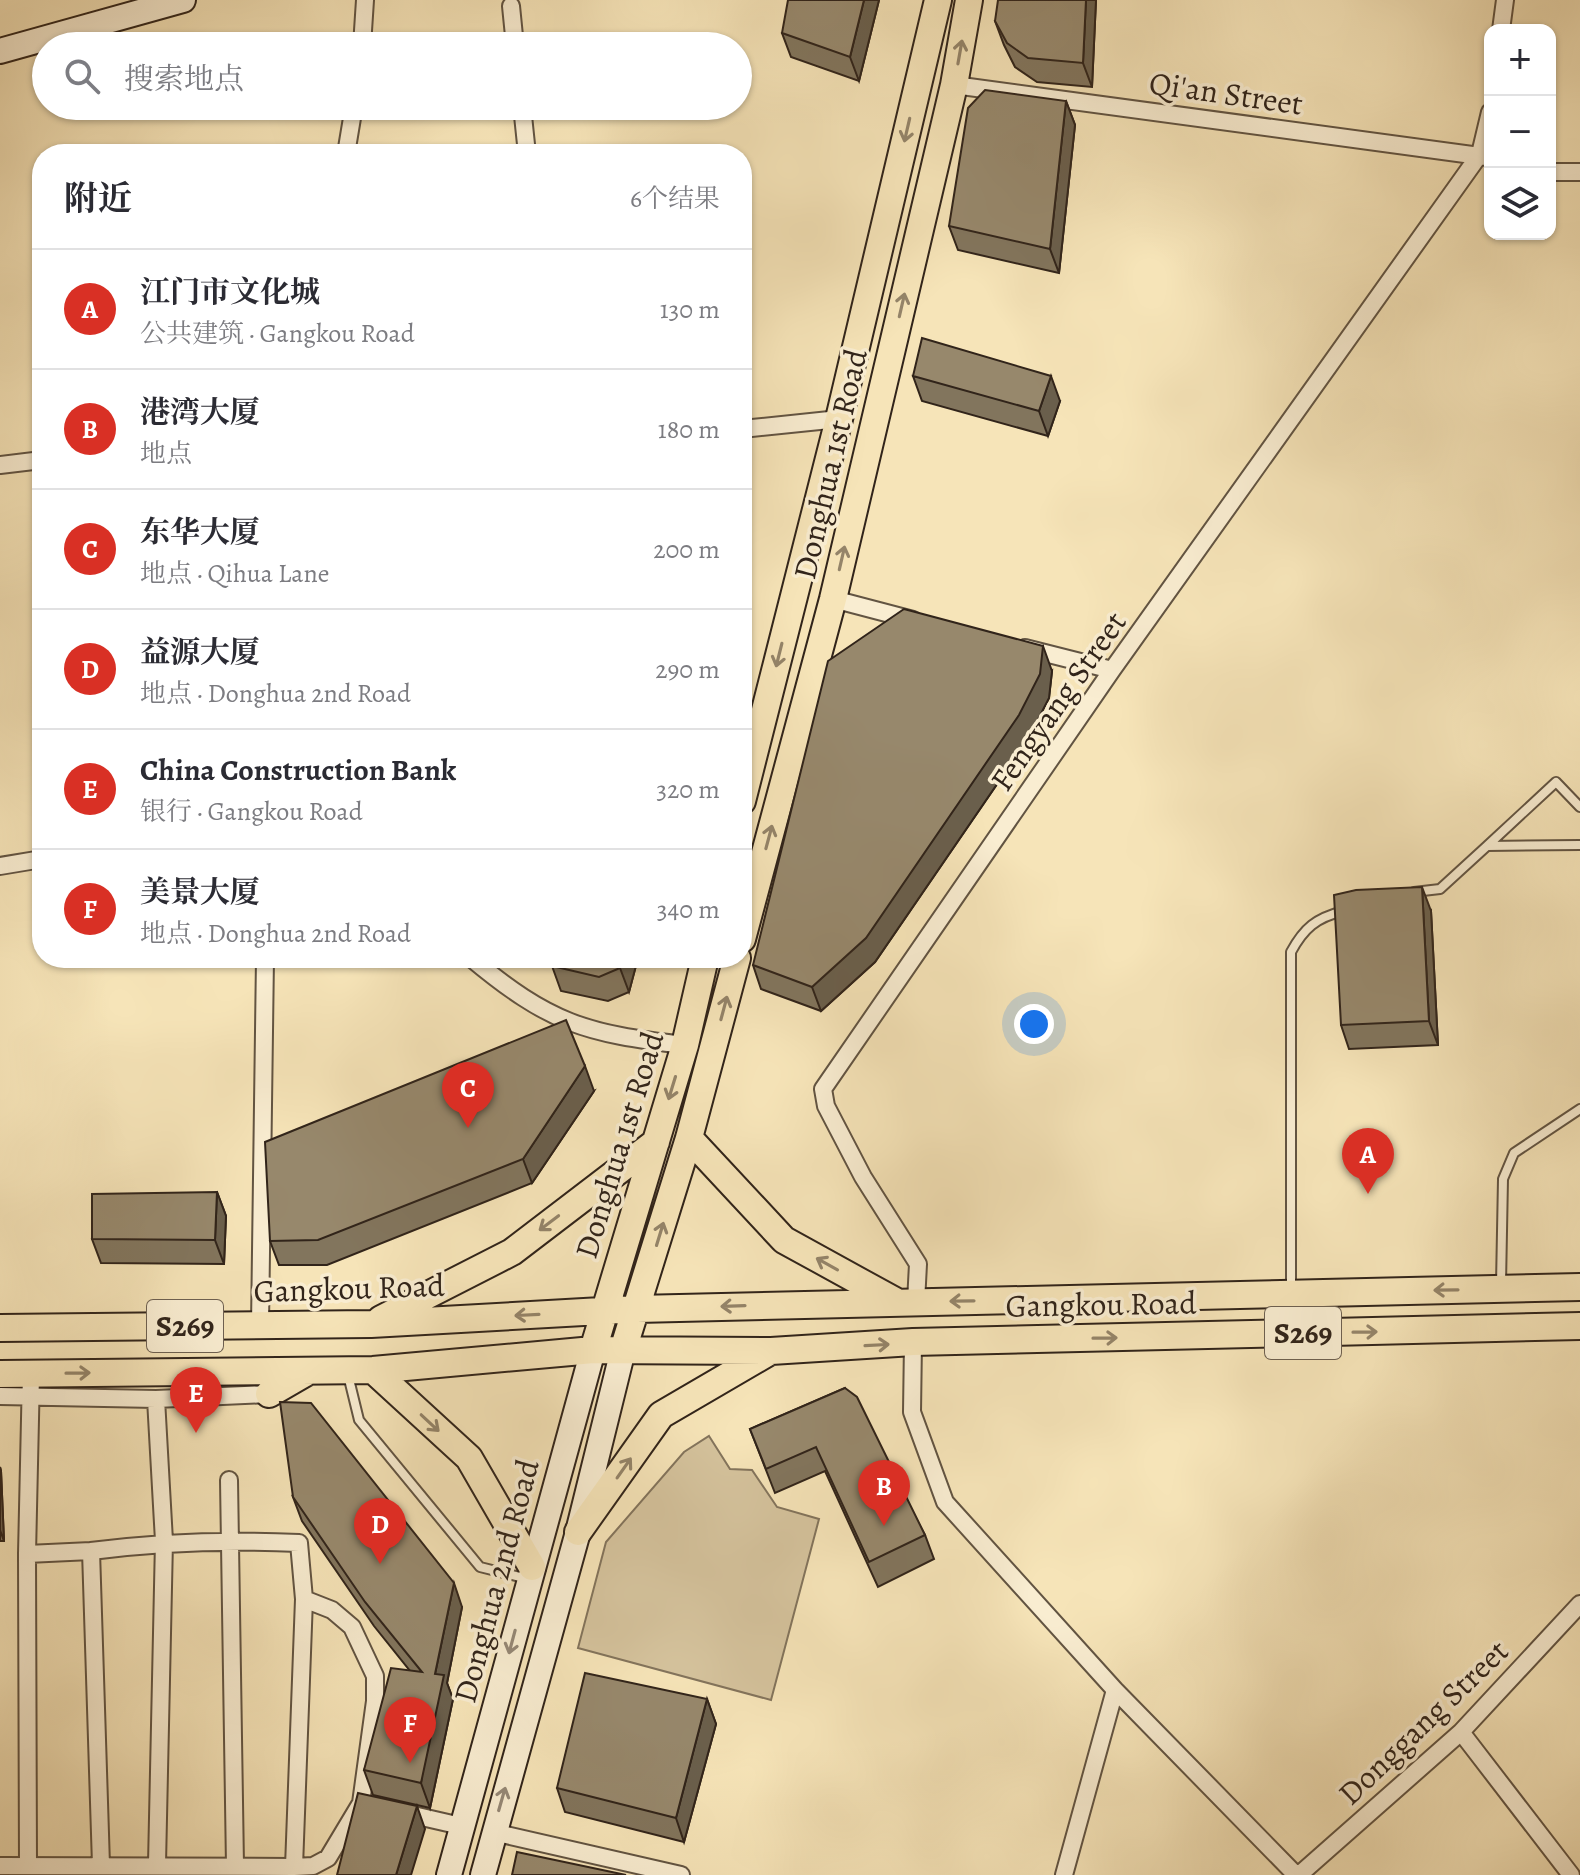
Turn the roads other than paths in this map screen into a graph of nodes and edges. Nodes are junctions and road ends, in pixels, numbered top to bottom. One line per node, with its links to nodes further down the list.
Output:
1 (183, 0): 8 (main road)
2 (365, 0): 9 (street)
3 (938, 0): 22 (main road, Donghua 1st Road, one-way to 22)
4 (969, 0): 13 (main road, Donghua 1st Road, one-way to 4)
5 (1505, 0): 7 (street)
6 (511, 6): 10 (street)
7 (1502, 24)
8 (68, 32)
9 (363, 32)
10 (514, 32)
11 (32, 42): 12 (main road)
12 (0, 51)
13 (954, 85): 18 (street, Qi'an Street); 26 (main road, Donghua 1st Road, one-way to 13)
14 (352, 120): 16 (street)
15 (523, 120): 17 (street)
16 (348, 144)
17 (526, 144)
18 (1484, 156)
19 (1484, 157): 29 (street, Fengyang Street)
20 (1556, 172): 21 (street)
21 (1580, 172)
22 (839, 419): 23 (street); 30 (main road, Donghua 1st Road, one-way to 30)
23 (752, 428)
24 (32, 461): 25 (street)
25 (0, 465)
26 (833, 599): 27 (street); 37 (main road, Donghua 1st Road, one-way to 26)
27 (936, 625)
28 (1009, 644): 29 (street)
29 (1112, 670): 51 (street, Fengyang Street)
30 (752, 762)
31 (1580, 807): 33 (lane)
32 (1580, 845): 33 (lane)
33 (1487, 846): 36 (lane)
34 (32, 861): 35 (street)
35 (0, 866)
36 (1398, 896)
37 (752, 902)
38 (1358, 907): 49 (lane)
39 (265, 968): 55 (street)
40 (484, 968): 43 (street)
41 (703, 968): 43 (main road, Donghua 1st Road)
42 (734, 968): 45 (main road, Donghua 1st Road, one-way to 42)
43 (685, 1045): 46 (main road, Donghua 1st Road, one-way to 46)
44 (1580, 1109): 48 (lane)
45 (689, 1138): 51 (main road, one-way to 45); 52 (main road, Donghua 1st Road, one-way to 45)
46 (656, 1142): 53 (main road, Donghua 1st Road); 54 (main road, one-way to 54)
47 (1580, 1287): 48 (main road, Gangkou Road / S269)
48 (1501, 1289): 49 (main road, Gangkou Road / S269, one-way to 49)
49 (1291, 1294): 50 (main road, Gangkou Road / S269)
50 (1028, 1299): 51 (main road, Gangkou Road / S269, one-way to 51); 58 (main road)
51 (906, 1302): 52 (main road, Gangkou Road / S269, one-way to 52)
52 (637, 1309): 53 (main road, S269); 61 (main road, Donghua 1st Road)
53 (605, 1311): 54 (main road, Gangkou Road / S269, one-way to 54); 60 (main road, Donghua 1st Road)
54 (371, 1324): 55 (main road, Gangkou Road / S269)
55 (249, 1326): 57 (main road, Gangkou Road / S269); 65 (main road)
56 (1580, 1326): 58 (main road, Gangkou Road / S269, one-way to 56)
57 (0, 1328)
58 (1027, 1340): 59 (main road, Gangkou Road / S269)
59 (913, 1342): 62 (main road, Gangkou Road / S269, one-way to 59); 80 (street)
60 (593, 1350): 61 (main road, S269); 64 (main road, S269); 77 (main road, Donghua 2nd Road)
61 (623, 1350): 62 (main road, Gangkou Road / S269); 72 (main road, Donghua 2nd Road)
62 (771, 1351): 72 (main road, one-way to 62)
63 (311, 1370): 64 (main road, S269); 65 (main road, S269); 68 (main road)
64 (360, 1370): 77 (main road, one-way to 77); 77 (lane)
65 (240, 1371): 67 (main road, S269, one-way to 65)
66 (0, 1374): 67 (main road, S269)
67 (31, 1385): 69 (street); 70 (street); 76 (street)
68 (269, 1394): 70 (street)
69 (0, 1396)
70 (156, 1399): 74 (street)
71 (229, 1480): 73 (street)
72 (578, 1532): 84 (main road, Donghua 2nd Road, one-way to 72)
73 (230, 1540): 74 (street); 78 (street); 90 (street)
74 (164, 1541): 75 (street); 86 (street)
75 (91, 1551): 76 (street); 87 (street)
76 (27, 1554): 89 (street)
77 (530, 1573): 83 (main road, Donghua 2nd Road, one-way to 83)
78 (304, 1599): 82 (street); 91 (street)
79 (1580, 1604): 81 (street, Donggang Street)
80 (1115, 1690): 97 (street); 98 (street)
81 (1461, 1732): 98 (street, Donggang Street); 99 (street)
82 (376, 1806): 83 (street); 85 (street)
83 (461, 1826): 94 (main road, Donghua 2nd Road)
84 (493, 1832): 95 (main road, Donghua 2nd Road); 96 (street)
85 (328, 1858): 91 (street); 93 (street)
86 (157, 1864): 87 (street); 92 (street)
87 (101, 1865): 89 (street)
88 (0, 1866): 89 (street)
89 (28, 1866)
90 (235, 1866): 91 (street); 92 (street)
91 (294, 1867)
92 (217, 1870)
93 (326, 1875)
94 (449, 1875)
95 (483, 1875)
96 (681, 1875)
97 (1064, 1875)
98 (1298, 1875)
99 (1571, 1875)

